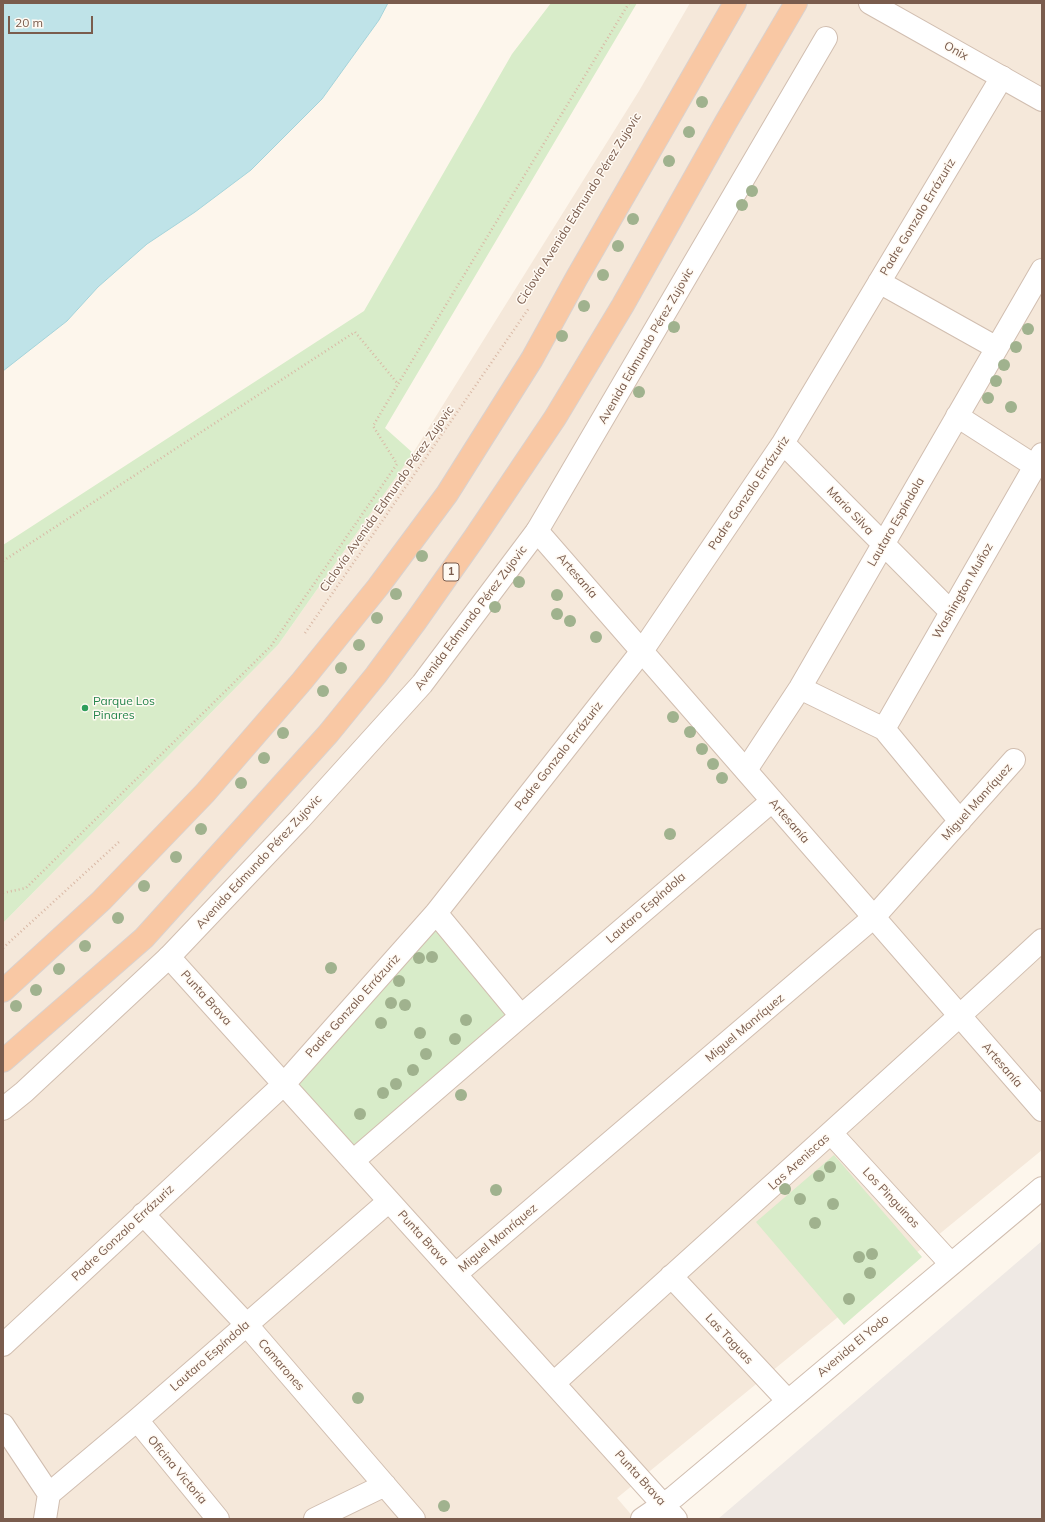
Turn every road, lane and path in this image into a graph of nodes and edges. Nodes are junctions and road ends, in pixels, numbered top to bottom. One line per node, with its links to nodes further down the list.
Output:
1 (629, 3): 12 (path)
2 (796, 3): 38 (highway, 1)
3 (870, 3): 6 (street, Onix)
4 (736, 6): 35 (highway)
5 (826, 38): 16 (street, Avenida Edmundo Pérez Zujovic)
6 (1002, 77): 7 (street, Onix); 9 (street, Padre Gonzalo Errázuriz)
7 (1042, 100)
8 (1042, 270): 11 (street, Lautaro Espíndola)
9 (879, 282): 11 (street); 14 (street, Padre Gonzalo Errázuriz)
10 (529, 306): 20 (path, Ciclovía Avenida Edmundo Pérez Zujovic)
11 (997, 348): 13 (street, Lautaro Espíndola)
12 (398, 384): 18 (path); 29 (path)
13 (957, 416): 15 (street); 17 (street, Lautaro Espíndola)
14 (783, 443): 17 (street, Mario Silva); 21 (street, Padre Gonzalo Errázuriz)
15 (1038, 460): 19 (street, Washington Muñoz)
16 (537, 531): 21 (street, Artesanía); 34 (street, Avenida Edmundo Pérez Zujovic)
17 (883, 545): 19 (street, Mario Silva); 22 (street, Lautaro Espíndola)
18 (3, 561)
19 (951, 612): 23 (street, Washington Muñoz)
20 (302, 638)
21 (642, 651): 25 (street, Artesanía); 30 (street, Padre Gonzalo Errázuriz)
22 (800, 688): 23 (street); 25 (street, Lautaro Espíndola)
23 (884, 729): 27 (street)
24 (1014, 760): 27 (street, Miguel Manríquez)
25 (746, 770): 26 (street, Artesanía)
26 (772, 801): 31 (street, Artesanía); 36 (street, Lautaro Espíndola)
27 (960, 821): 31 (street, Miguel Manríquez)
28 (123, 838): 33 (path)
29 (3, 893)
30 (436, 913): 36 (street); 39 (street, Padre Gonzalo Errázuriz)
31 (874, 917): 37 (street, Artesanía); 48 (street, Miguel Manríquez)
32 (1042, 940): 37 (street, Las Areniscas)
33 (3, 948)
34 (169, 957): 39 (street, Punta Brava); 40 (street, Avenida Edmundo Pérez Zujovic)
35 (3, 992)
36 (521, 1016): 43 (street, Lautaro Espíndola)
37 (960, 1016): 41 (street, Artesanía); 42 (street, Las Areniscas)
38 (3, 1061)
39 (284, 1084): 43 (street, Punta Brava); 46 (street, Padre Gonzalo Errázuriz)
40 (3, 1109)
41 (1042, 1110)
42 (831, 1133): 47 (street, Los Pinguinos); 49 (street, Las Areniscas)
43 (353, 1161): 45 (street, Punta Brava)
44 (1042, 1188): 47 (street, Avenida El Yodo)
45 (389, 1201): 48 (street, Punta Brava); 50 (street, Lautaro Espíndola)
46 (143, 1214): 50 (street, Camarones); 51 (street, Padre Gonzalo Errázuriz)
47 (951, 1264): 53 (street, Avenida El Yodo)
48 (456, 1274): 52 (street, Punta Brava)
49 (671, 1276): 52 (street, Las Areniscas); 53 (street, Las Taguas)
50 (246, 1324): 54 (street, Lautaro Espíndola); 56 (street, Camarones)
51 (3, 1345)
52 (554, 1383): 58 (street, Punta Brava)
53 (788, 1401): 58 (street, Avenida El Yodo)
54 (136, 1420): 57 (street, Lautaro Espíndola); 60 (street, Oficina Victoria)
55 (3, 1425): 57 (street)
56 (385, 1484): 61 (street); 62 (street, Camarones)
57 (49, 1494): 59 (street)
58 (670, 1512): 63 (street, Avenida El Yodo)
59 (45, 1519)
60 (218, 1519)
61 (315, 1519)
62 (414, 1519)
63 (642, 1519)

